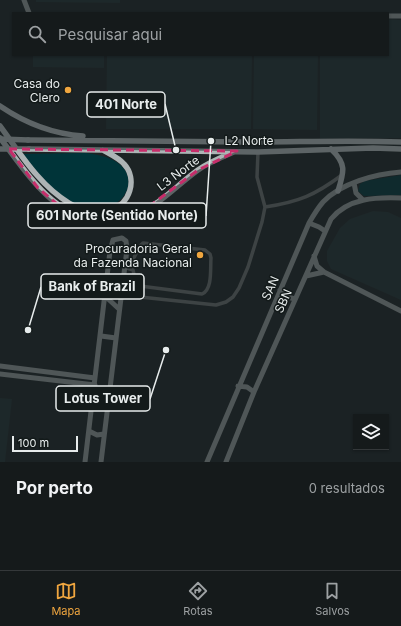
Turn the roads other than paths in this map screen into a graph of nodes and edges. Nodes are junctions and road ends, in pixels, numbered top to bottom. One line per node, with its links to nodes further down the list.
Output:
1 (24, 0): 2 (street)
2 (28, 12)
3 (389, 16): 4 (street)
4 (401, 16)
5 (0, 106): 8 (main road)
6 (0, 126): 11 (main road)
7 (0, 139): 8 (main road, L2 Norte, bridge); 14 (main road, L3 Norte)
8 (114, 139): 9 (main road, L2 Norte)
9 (401, 142)
10 (0, 149): 11 (main road, L2 Norte, bridge)
11 (102, 149): 14 (main road, L2 Norte)
12 (331, 149): 13 (main road, L2 Norte); 15 (main road, L2 Norte); 17 (main road)
13 (401, 149)
14 (237, 151): 15 (main road, L2 Norte)
15 (258, 152): 22 (street)
16 (401, 172): 18 (street, SAN)
17 (343, 175): 19 (main road); 22 (street)
18 (354, 183): 19 (street, SAN); 21 (street)
19 (338, 191): 23 (street, SAN)
20 (401, 198): 21 (street, SBN)
21 (363, 200): 24 (street, SBN)
22 (265, 208): 37 (street)
23 (309, 224): 24 (street); 31 (street, SAN)
24 (325, 231): 25 (street, SBN)
25 (314, 256): 28 (street); 29 (street, SBN)
26 (125, 259): 27 (street); 32 (street); 34 (street)
27 (124, 267): 30 (street); 33 (street)
28 (324, 272): 29 (street); 39 (street)
29 (306, 276): 36 (street, SBN)
30 (157, 288): 32 (street); 35 (street)
31 (280, 290): 36 (street); 46 (street, SAN)
32 (202, 294): 37 (street)
33 (121, 295): 35 (street); 38 (street)
34 (105, 296): 38 (street); 40 (street)
35 (156, 298): 37 (street)
36 (295, 299): 47 (street, SBN)
37 (202, 304)
38 (119, 309): 41 (street)
39 (401, 311)
40 (101, 336): 41 (street); 44 (street)
41 (116, 338): 49 (street)
42 (0, 366): 44 (street)
43 (0, 374): 45 (street)
44 (96, 378): 45 (street)
45 (95, 385): 48 (street)
46 (238, 386): 47 (street); 52 (street, SAN)
47 (254, 392): 53 (street, SBN)
48 (89, 431): 49 (street); 50 (street)
49 (104, 434): 51 (street)
50 (85, 462)
51 (101, 462)
52 (207, 462)
53 (226, 462)

